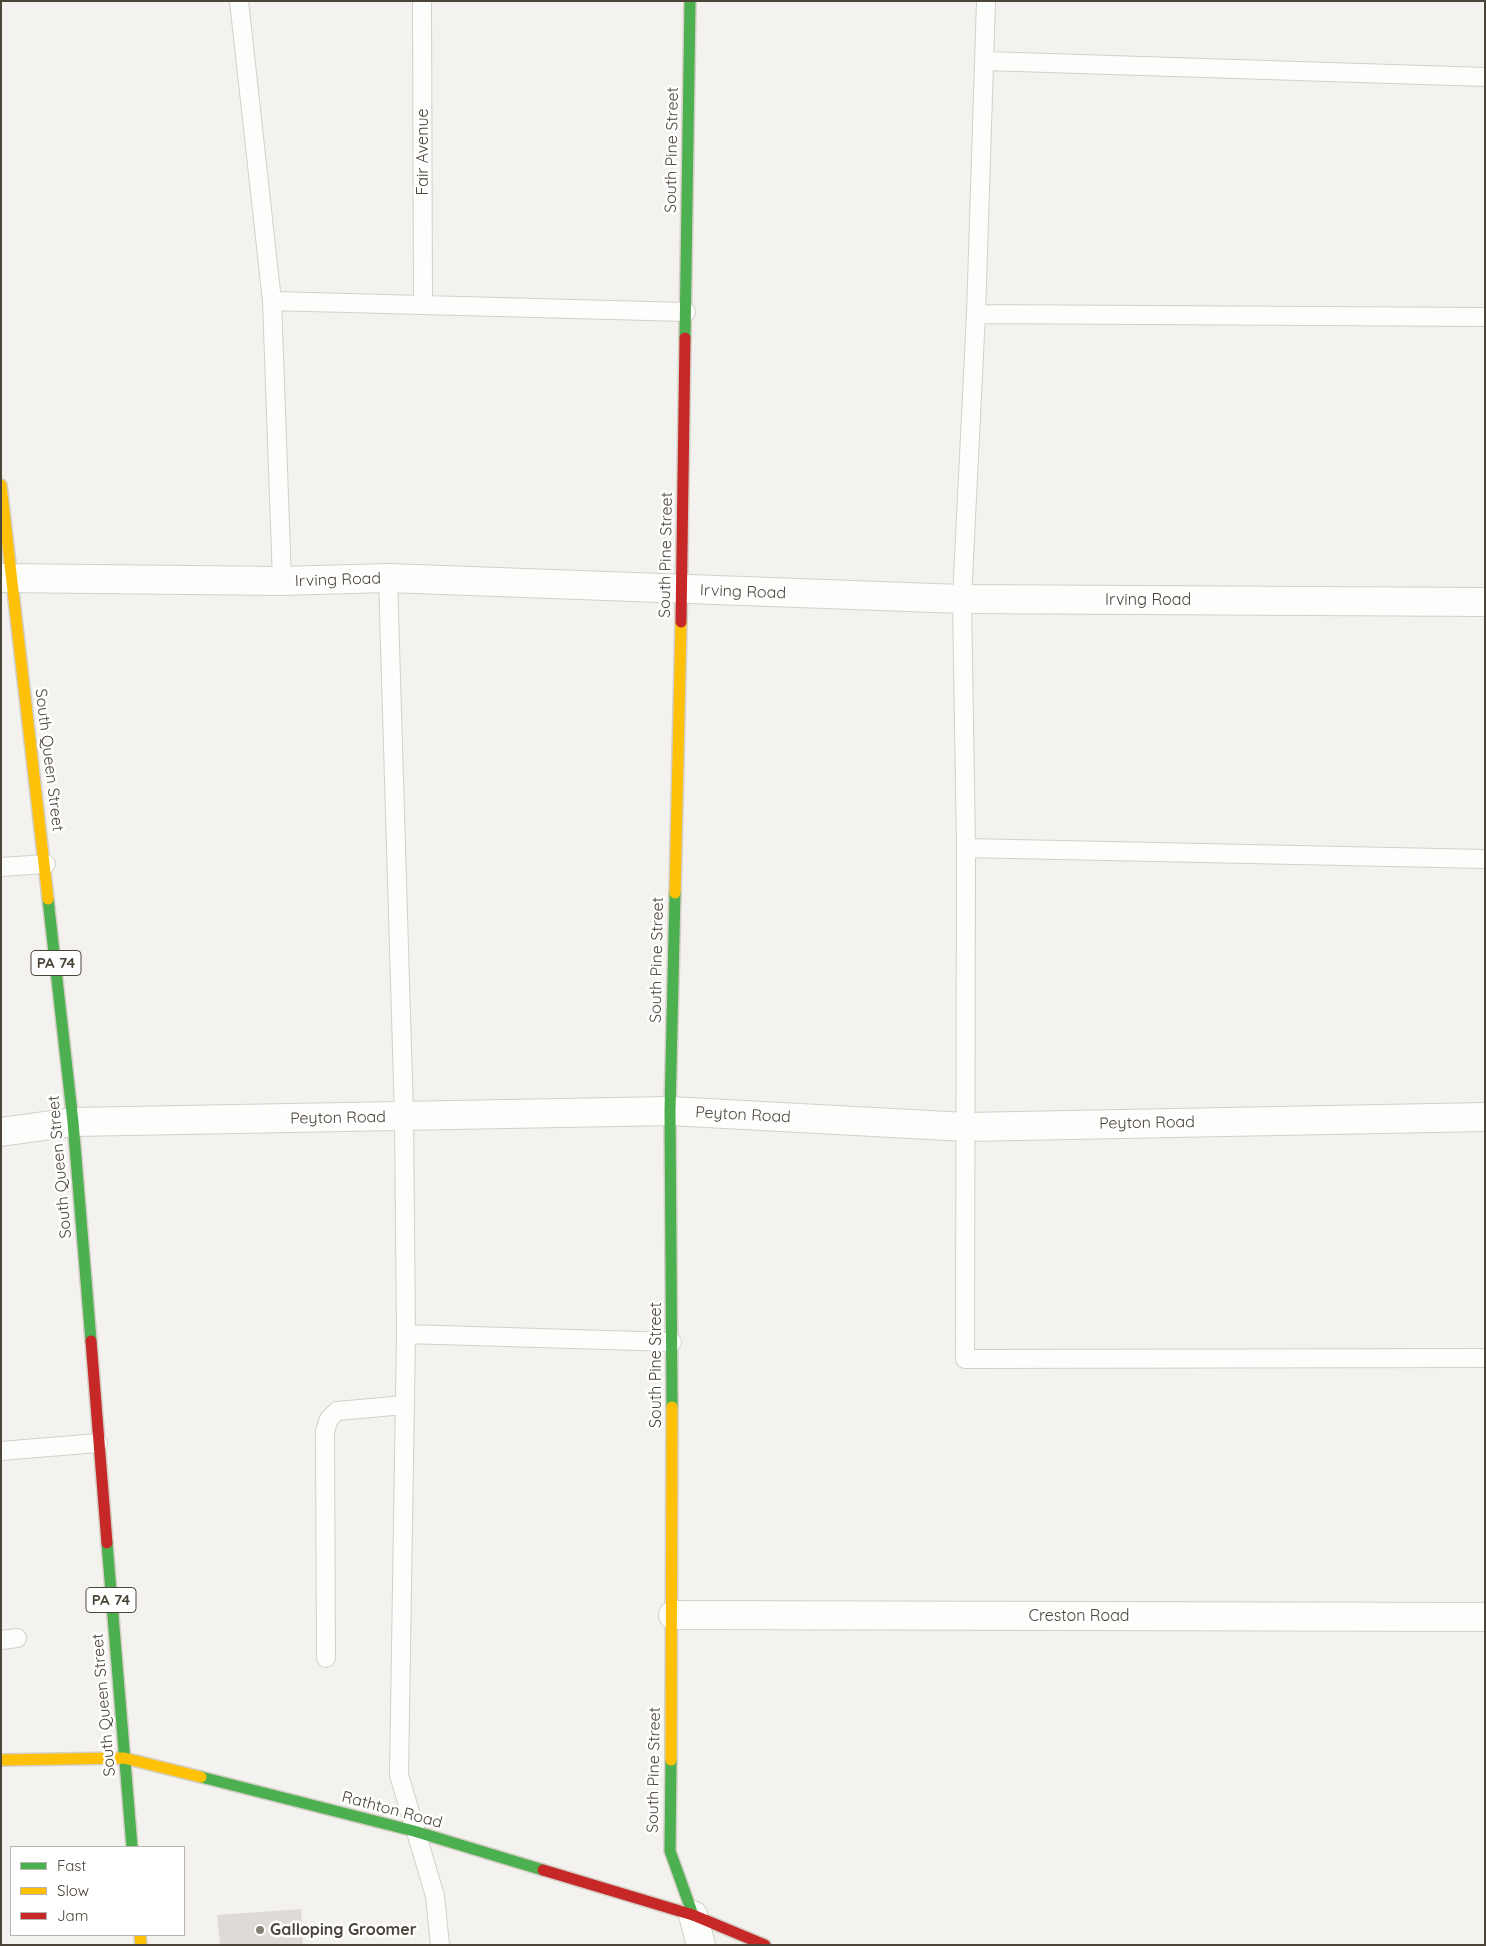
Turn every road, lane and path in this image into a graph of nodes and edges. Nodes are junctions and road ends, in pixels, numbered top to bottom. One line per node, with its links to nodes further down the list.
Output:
1 (239, 1): 7 (lane)
2 (422, 1): 8 (lane, Fair Avenue)
3 (690, 1): 9 (street, South Pine Street)
4 (986, 1): 5 (lane)
5 (986, 61): 6 (lane); 10 (lane)
6 (1485, 77)
7 (272, 301): 8 (lane); 15 (lane)
8 (424, 304): 9 (lane)
9 (686, 312): 16 (street, South Pine Street)
10 (976, 314): 11 (lane); 17 (lane)
11 (1485, 317)
12 (1, 485): 13 (street, South Queen Street / PA 74)
13 (6, 578): 15 (street, Irving Road); 21 (street, South Queen Street / PA 74)
14 (388, 578): 15 (street, Irving Road); 16 (street, Irving Road); 24 (lane)
15 (282, 581)
16 (682, 590): 17 (street, Irving Road); 23 (street, South Pine Street)
17 (962, 600): 18 (street, Irving Road); 19 (lane)
18 (1485, 602)
19 (966, 848): 20 (lane); 27 (lane)
20 (1485, 859)
21 (46, 864): 22 (lane); 26 (street, South Queen Street / PA 74)
22 (1, 868)
23 (670, 1111): 24 (street, Peyton Road); 27 (street, Peyton Road); 30 (street, South Pine Street)
24 (404, 1116): 26 (street, Peyton Road); 29 (lane)
25 (1485, 1117): 27 (street, Peyton Road)
26 (73, 1122): 28 (street, Peyton Road); 33 (street, South Queen Street / PA 74)
27 (966, 1127): 31 (lane)
28 (1, 1132)
29 (406, 1334): 30 (lane); 32 (lane)
30 (672, 1342): 35 (street, South Pine Street)
31 (1485, 1358)
32 (404, 1405): 37 (lane); 40 (lane)
33 (98, 1442): 34 (lane); 38 (street, South Queen Street / PA 74)
34 (1, 1451)
35 (673, 1615): 36 (street, Creston Road); 42 (street, South Pine Street)
36 (1485, 1617)
37 (326, 1658)
38 (124, 1758): 39 (street, Rathton Road); 40 (street, Rathton Road); 41 (street, South Queen Street / PA 74)
39 (1, 1760)
40 (414, 1831): 42 (street, Rathton Road); 43 (lane)
41 (132, 1846)
42 (693, 1915): 44 (street); 45 (street, Rathton Road)
43 (440, 1945)
44 (700, 1945)
45 (765, 1945)

